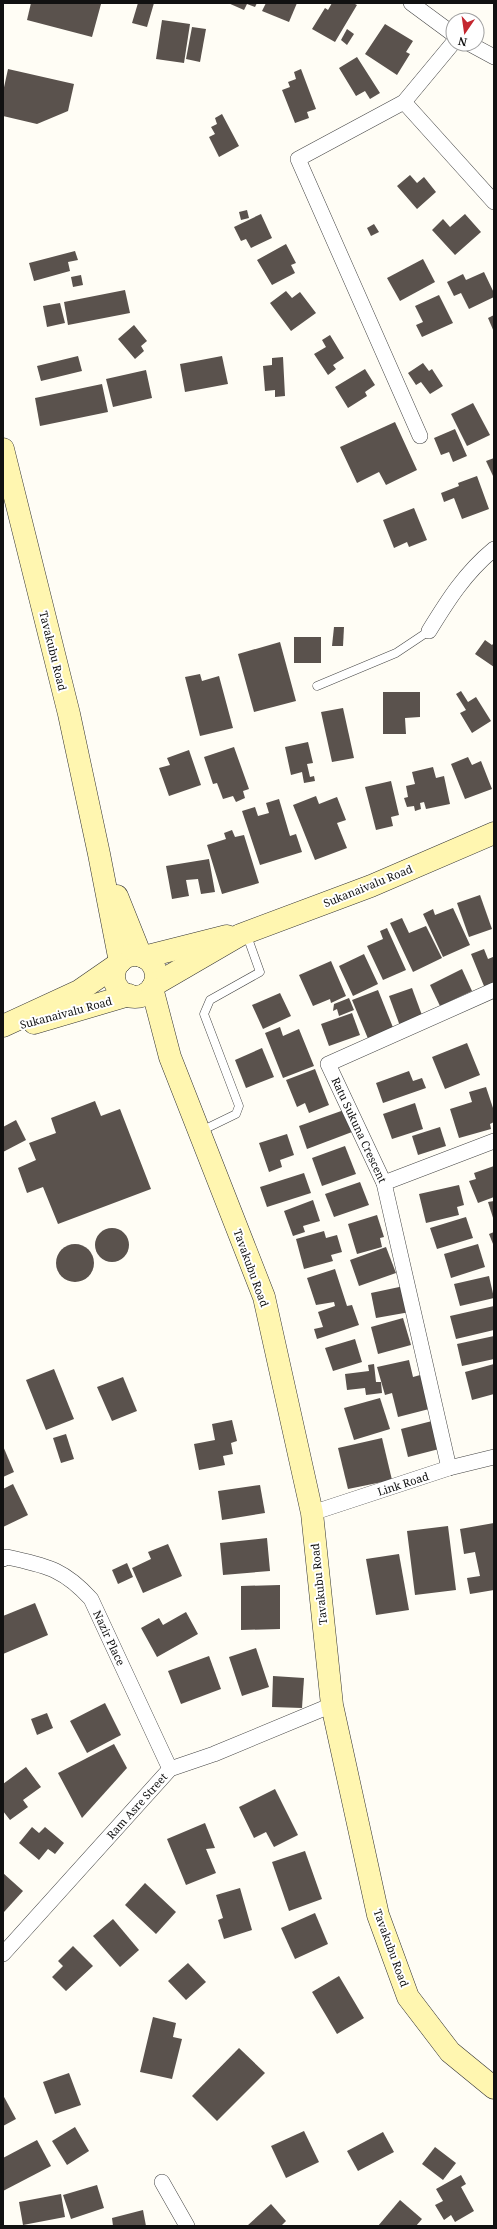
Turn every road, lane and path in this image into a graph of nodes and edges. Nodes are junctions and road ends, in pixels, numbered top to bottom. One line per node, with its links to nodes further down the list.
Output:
1 (411, 3): 2 (street)
2 (445, 28)
3 (446, 52): 6 (street)
4 (485, 52): 5 (street)
5 (494, 57)
6 (404, 102): 7 (street); 8 (street)
7 (494, 202)
8 (420, 436)
9 (3, 449): 14 (main road, Tavakubu Road)
10 (494, 549): 11 (street)
11 (430, 631): 12 (lane)
12 (317, 686)
13 (494, 833): 15 (main road, Sukanaivalu Road)
14 (99, 854): 16 (main road, Tavakubu Road); 17 (main road, Tavakubu Road)
15 (243, 934): 16 (main road, Sukanaivalu Road); 18 (main road, Sukanaivalu Road); 24 (lane)
16 (143, 956): 17 (main road); 18 (main road)
17 (119, 963): 20 (main road); 21 (main road, Sukanaivalu Road)
18 (153, 986): 20 (main road); 23 (main road, Tavakubu Road)
19 (494, 990): 26 (street, Ratu Sukuna Crescent)
20 (130, 996): 22 (main road, Sukanaivalu Road); 23 (main road, Tavakubu Road)
21 (3, 1026)
22 (3, 1030)
23 (170, 1057): 24 (main road, Tavakubu Road)
24 (198, 1132): 29 (main road, Tavakubu Road)
25 (494, 1141): 26 (street)
26 (384, 1183): 28 (street, Ratu Sukuna Crescent)
27 (494, 1457): 28 (street, Link Road)
28 (449, 1468): 29 (street, Link Road)
29 (312, 1513): 31 (main road, Tavakubu Road)
30 (3, 1559): 32 (street, Nazir Place)
31 (332, 1705): 32 (street, Ram Asre Street); 34 (main road, Tavakubu Road)
32 (170, 1769): 33 (street, Ram Asre Street)
33 (3, 1954)
34 (494, 2088)
35 (162, 2182): 36 (street)
36 (187, 2226)

